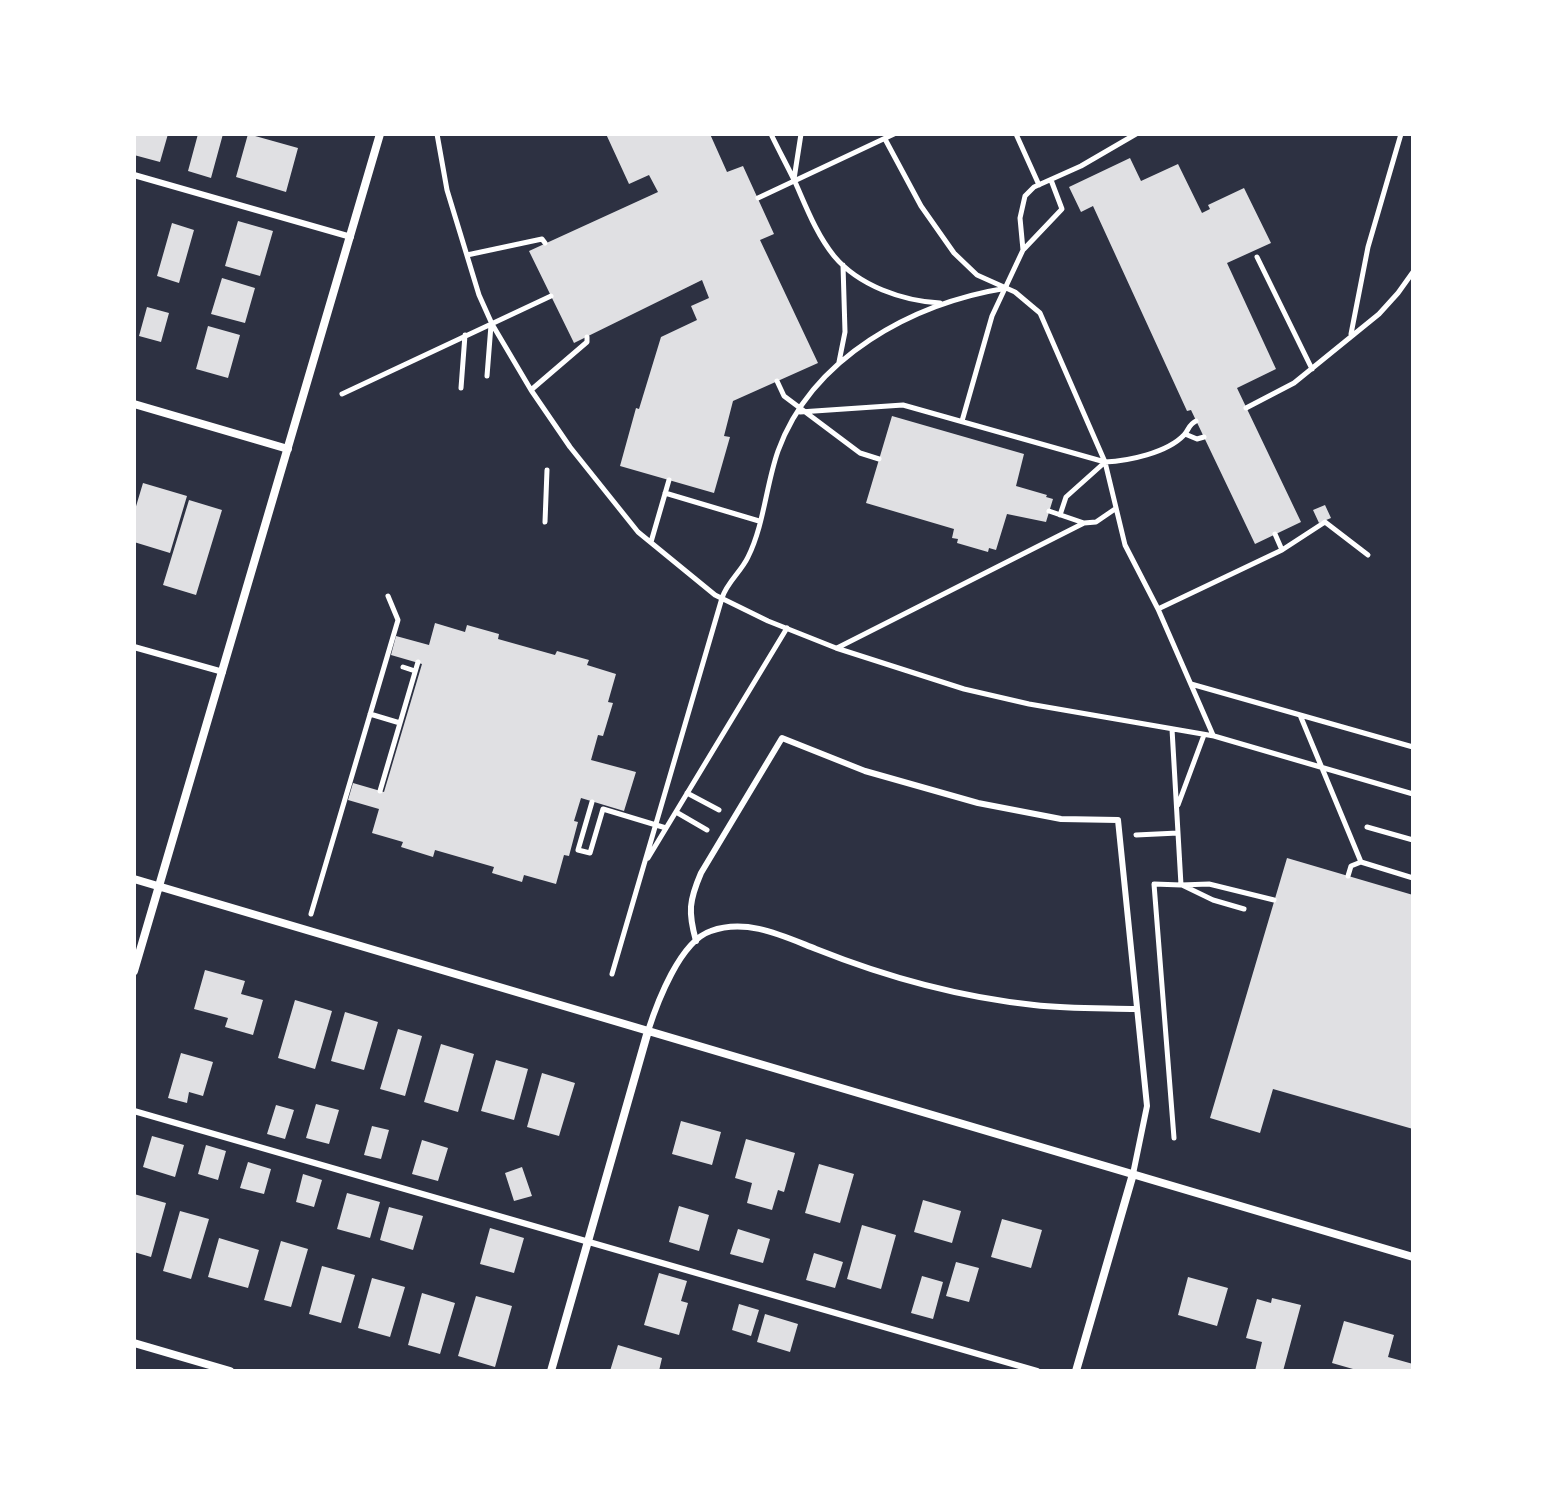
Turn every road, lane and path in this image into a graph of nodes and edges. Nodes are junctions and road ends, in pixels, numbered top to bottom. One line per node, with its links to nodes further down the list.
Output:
1 (380, 134): 15 (street)
2 (437, 134): 18 (path)
3 (771, 134): 11 (path)
4 (801, 134): 11 (path)
5 (894, 134): 9 (path)
6 (1016, 134): 13 (path)
7 (1136, 134): 12 (path)
8 (1401, 134): 27 (path)
9 (885, 139): 11 (path); 22 (path)
10 (134, 175): 15 (lane)
11 (794, 180): 14 (path); 20 (path)
12 (1051, 180): 13 (path); 17 (path)
13 (1039, 185): 17 (path)
14 (758, 198)
15 (351, 237): 43 (street)
16 (545, 243): 18 (path)
17 (1023, 250): 22 (path)
18 (467, 255): 25 (path)
19 (1257, 257): 30 (path)
20 (843, 265): 24 (path); 29 (path)
21 (1413, 272): 27 (path)
22 (1007, 288): 24 (path); 39 (path); 45 (path)
23 (551, 296): 25 (path)
24 (941, 303): 29 (path)
25 (492, 324): 26 (path); 31 (path); 34 (path)
26 (465, 335): 33 (path); 35 (path)
27 (1351, 335): 30 (path)
28 (587, 337): 34 (path)
29 (838, 363): 38 (path)
30 (1312, 369): 37 (path)
31 (487, 376)
32 (777, 381): 44 (path)
33 (461, 388)
34 (531, 390): 56 (path)
35 (342, 394)
36 (134, 404): 43 (street)
37 (1246, 408)
38 (799, 412): 39 (path); 52 (path)
39 (962, 421): 45 (path)
40 (1196, 421): 41 (path)
41 (1185, 434): 42 (path); 45 (path)
42 (1204, 437)
43 (288, 449): 68 (street)
44 (879, 459)
45 (1105, 462): 49 (path); 51 (path)
46 (547, 470): 53 (path)
47 (669, 480): 48 (path)
48 (665, 493): 52 (path); 56 (path)
49 (1115, 509): 54 (path); 61 (path)
50 (1049, 511): 51 (path)
51 (1060, 515): 54 (path)
52 (759, 521): 60 (path)
53 (545, 522)
54 (1084, 523): 64 (path)
55 (1275, 534): 57 (path)
56 (651, 542): 60 (path)
57 (1282, 550): 58 (path); 61 (path)
58 (1368, 555)
59 (388, 596): 70 (path)
60 (722, 598): 62 (path); 85 (path)
61 (1158, 609): 69 (path)
62 (787, 628): 64 (path); 79 (path)
63 (134, 647): 68 (lane)
64 (836, 648): 73 (path)
65 (418, 662): 67 (path)
66 (403, 667): 67 (path)
67 (415, 671): 72 (path)
68 (223, 672): 98 (street)
69 (1190, 684): 71 (path); 75 (path)
70 (370, 714): 72 (path); 101 (path)
71 (1300, 715): 76 (path); 77 (path)
72 (400, 723): 78 (path)
73 (1172, 729): 74 (path); 82 (path)
74 (1204, 735): 75 (path); 82 (path)
75 (1214, 736): 77 (path)
76 (1413, 747)
77 (1323, 768): 80 (path); 92 (path)
78 (380, 791)
79 (687, 793): 83 (path); 84 (path)
80 (1413, 794)
81 (592, 802): 85 (path)
82 (1176, 810): 88 (path)
83 (676, 812): 87 (path); 90 (path)
84 (734, 818): 89 (lane); 90 (lane)
85 (655, 824): 87 (path); 93 (path)
86 (1367, 827): 91 (path)
87 (666, 828): 93 (path)
88 (1179, 833): 89 (path); 97 (path)
89 (1119, 836): 105 (lane)
90 (722, 838): 102 (lane)
91 (1413, 840)
92 (1361, 862): 94 (path); 95 (path)
93 (643, 866): 104 (path)
94 (1348, 876)
95 (1413, 878)
96 (134, 879): 98 (street)
97 (1181, 885): 99 (path); 100 (path); 108 (path)
98 (158, 887): 101 (street); 103 (street)
99 (1274, 900)
100 (1244, 909)
101 (306, 930): 106 (street)
102 (696, 941): 105 (lane); 106 (lane)
103 (134, 971)
104 (612, 974)
105 (1137, 1009): 109 (lane)
106 (648, 1031): 109 (street); 110 (street)
107 (134, 1111): 110 (lane)
108 (1174, 1138)
109 (1133, 1174): 111 (street); 116 (street)
110 (587, 1241): 114 (street); 115 (lane)
111 (1413, 1257)
112 (134, 1343): 113 (street)
113 (230, 1371)
114 (551, 1371)
115 (1037, 1371)
116 (1076, 1371)

